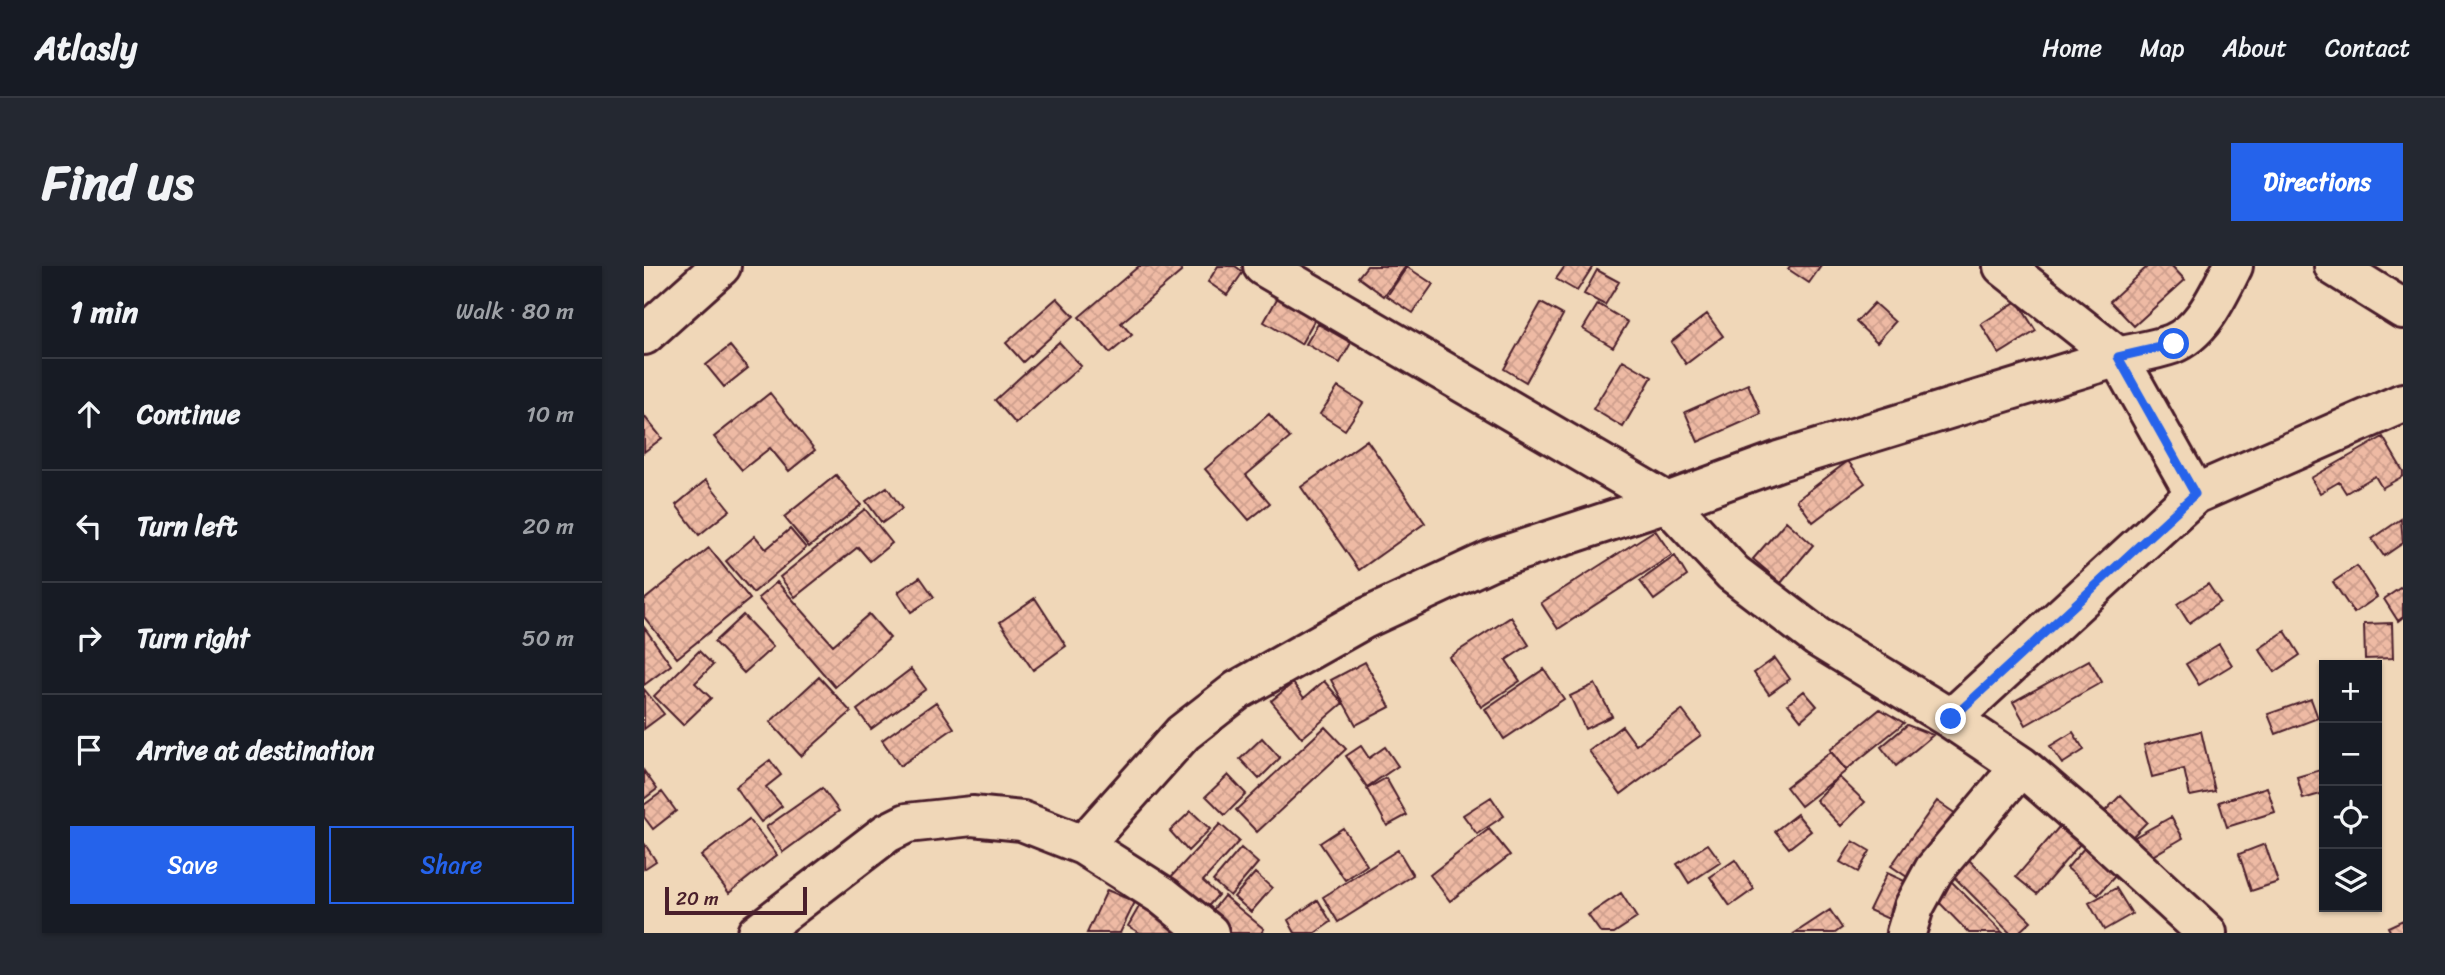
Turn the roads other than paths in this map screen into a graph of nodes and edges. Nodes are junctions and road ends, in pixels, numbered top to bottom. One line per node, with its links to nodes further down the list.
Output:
1 (721, 266): 7 (street)
2 (1263, 266): 11 (street)
3 (2003, 266): 8 (street)
4 (2233, 266): 8 (street)
5 (2334, 266): 6 (street)
6 (2403, 309)
7 (644, 335)
8 (2118, 357): 10 (street); 11 (street)
9 (2403, 403): 10 (street)
10 (2195, 494): 12 (street)
11 (1667, 502): 12 (street); 14 (street)
12 (1951, 719): 13 (street)
13 (2021, 766): 17 (street); 18 (street)
14 (1083, 845): 15 (street); 16 (street)
15 (757, 933)
16 (1209, 933)
17 (1906, 933)
18 (2207, 933)

